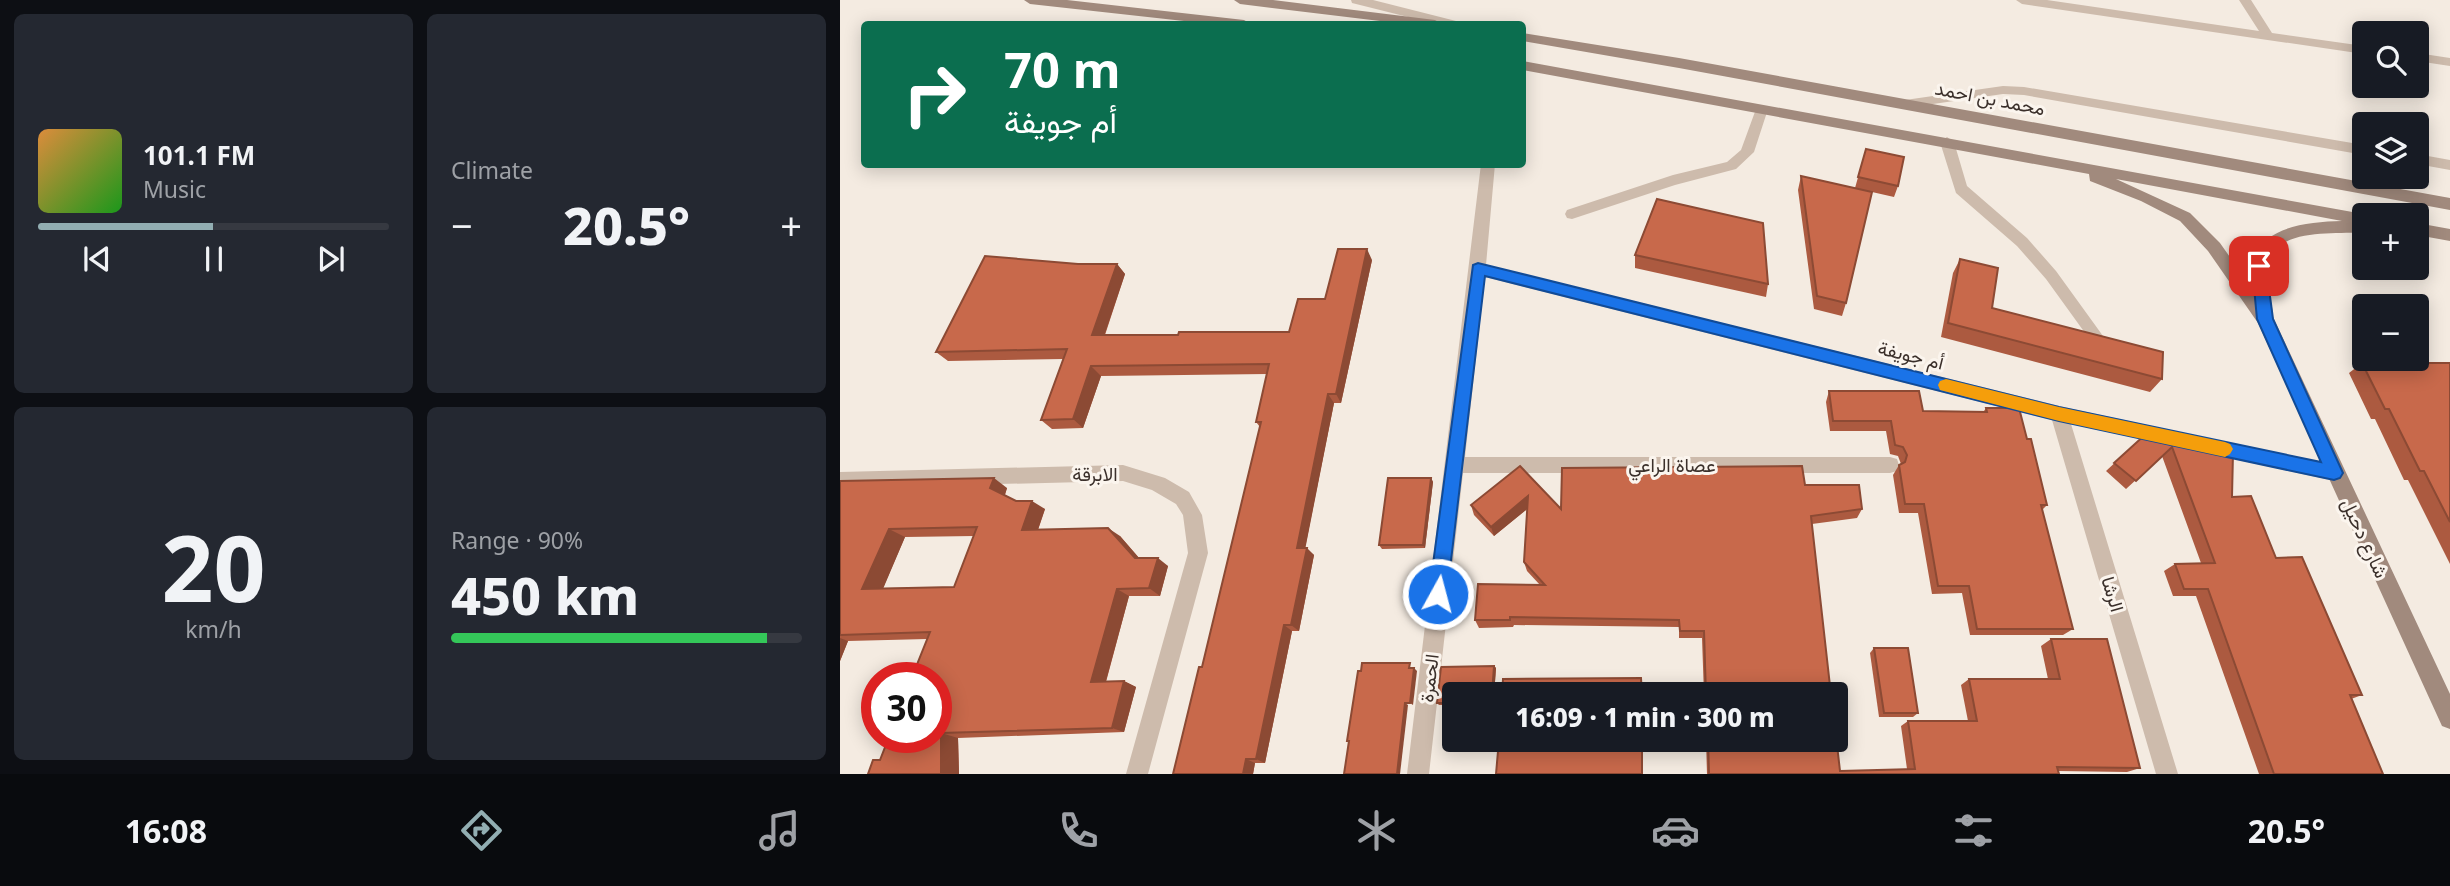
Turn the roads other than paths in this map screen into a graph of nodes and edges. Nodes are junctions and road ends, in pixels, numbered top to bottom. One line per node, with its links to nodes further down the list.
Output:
1 (1030, 0): 6 (street)
2 (1240, 0): 7 (street)
3 (1357, 0): 8 (street)
4 (2022, 0): 9 (lane)
5 (2245, 0): 9 (lane)
6 (1217, 21)
7 (1411, 21)
8 (1439, 21)
9 (2268, 36): 11 (lane)
10 (1526, 38): 15 (street, محمد بن احمد)
11 (2352, 48)
12 (2429, 59): 13 (lane)
13 (2450, 62)
14 (1526, 66): 16 (street)
15 (1905, 104): 18 (lane); 23 (street, محمد بن احمد)
16 (1762, 108): 17 (street); 24 (lane)
17 (1947, 142): 20 (street); 31 (lane)
18 (2352, 147)
19 (2429, 161): 21 (lane)
20 (2056, 162): 25 (street); 30 (street, شارع دحيل)
21 (2450, 165)
22 (1488, 168): 29 (street, الحمرة)
23 (2450, 204)
24 (1572, 214)
25 (2352, 217)
26 (2352, 227): 30 (street, شارع دحيل)
27 (2429, 231): 28 (street)
28 (2450, 235)
29 (1478, 269): 32 (street, أم جويفة); 34 (street, الحمرة)
30 (2265, 319): 35 (street, شارع دحيل)
31 (2098, 340)
32 (2059, 414): 35 (street, أم جويفة); 40 (street, الرشا)
33 (1890, 465): 34 (street, عصاة الراعي)
34 (1453, 466): 39 (street, الحمرة)
35 (2334, 473): 37 (street, شارع دحيل)
36 (840, 480): 38 (street, الابرقة)
37 (2450, 718)
38 (1136, 774)
39 (1418, 774)
40 (2167, 774)

